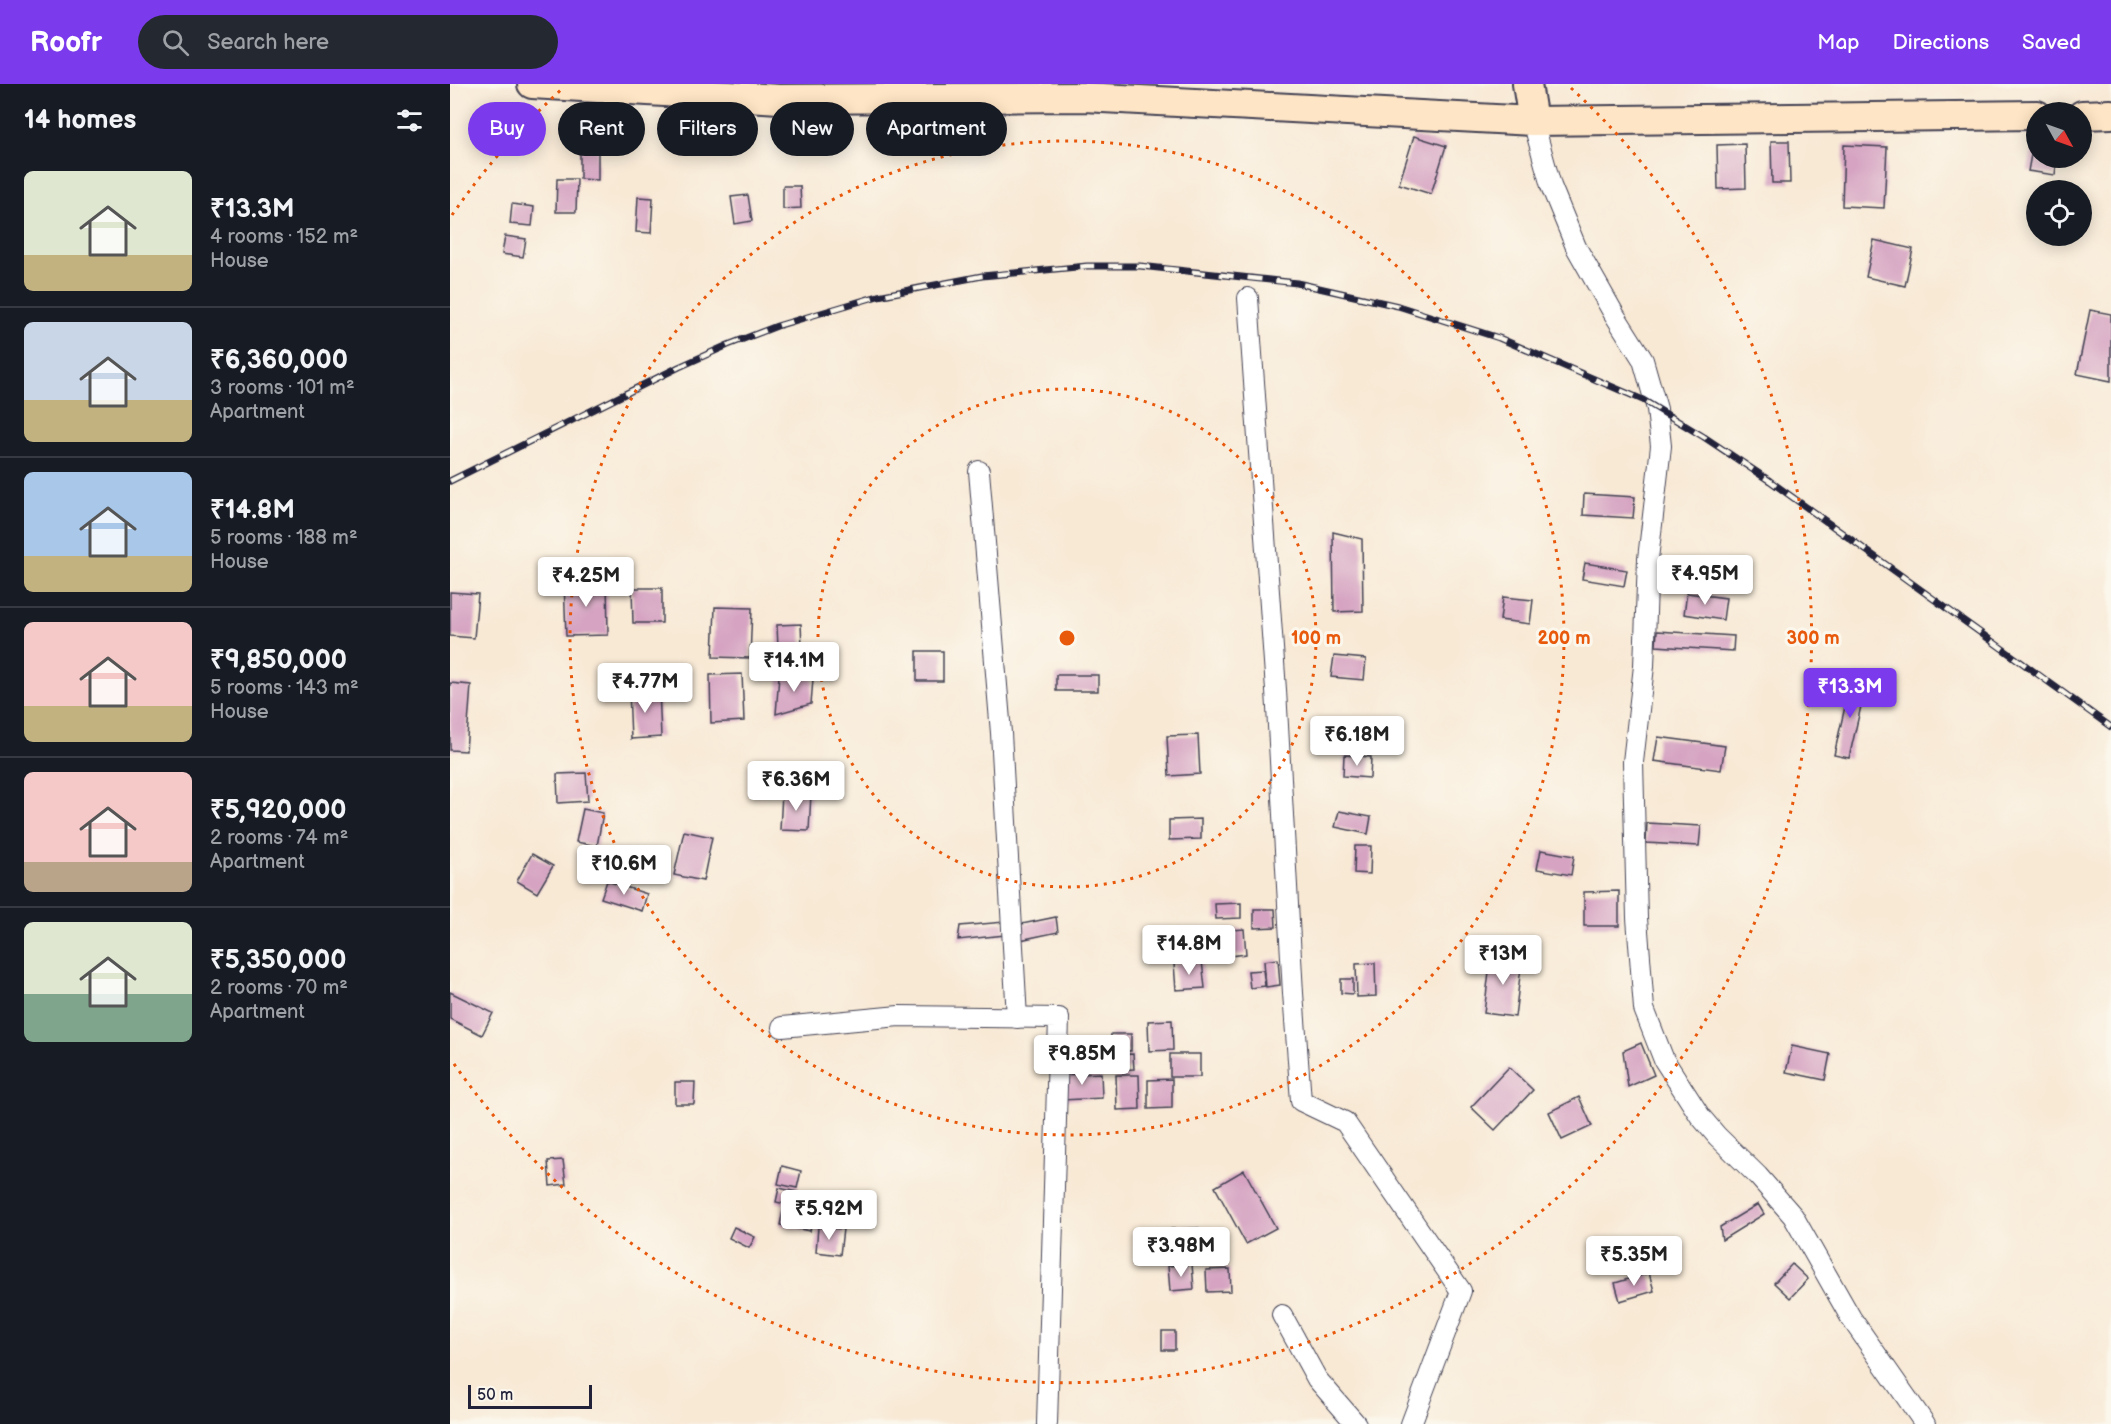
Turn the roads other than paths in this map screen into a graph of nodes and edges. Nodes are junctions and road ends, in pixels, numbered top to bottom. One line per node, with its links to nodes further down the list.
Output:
1 (532, 84): 6 (main road)
2 (1527, 84): 6 (main road)
3 (2111, 114): 5 (main road)
4 (2026, 115): 6 (main road)
5 (2092, 115)
6 (1533, 121): 15 (street)
7 (1248, 298): 14 (street)
8 (980, 471): 9 (street)
9 (1017, 1018): 10 (street); 12 (street)
10 (782, 1028)
11 (1282, 1315): 13 (street)
12 (1047, 1424)
13 (1356, 1424)
14 (1411, 1424)
15 (1925, 1424)

